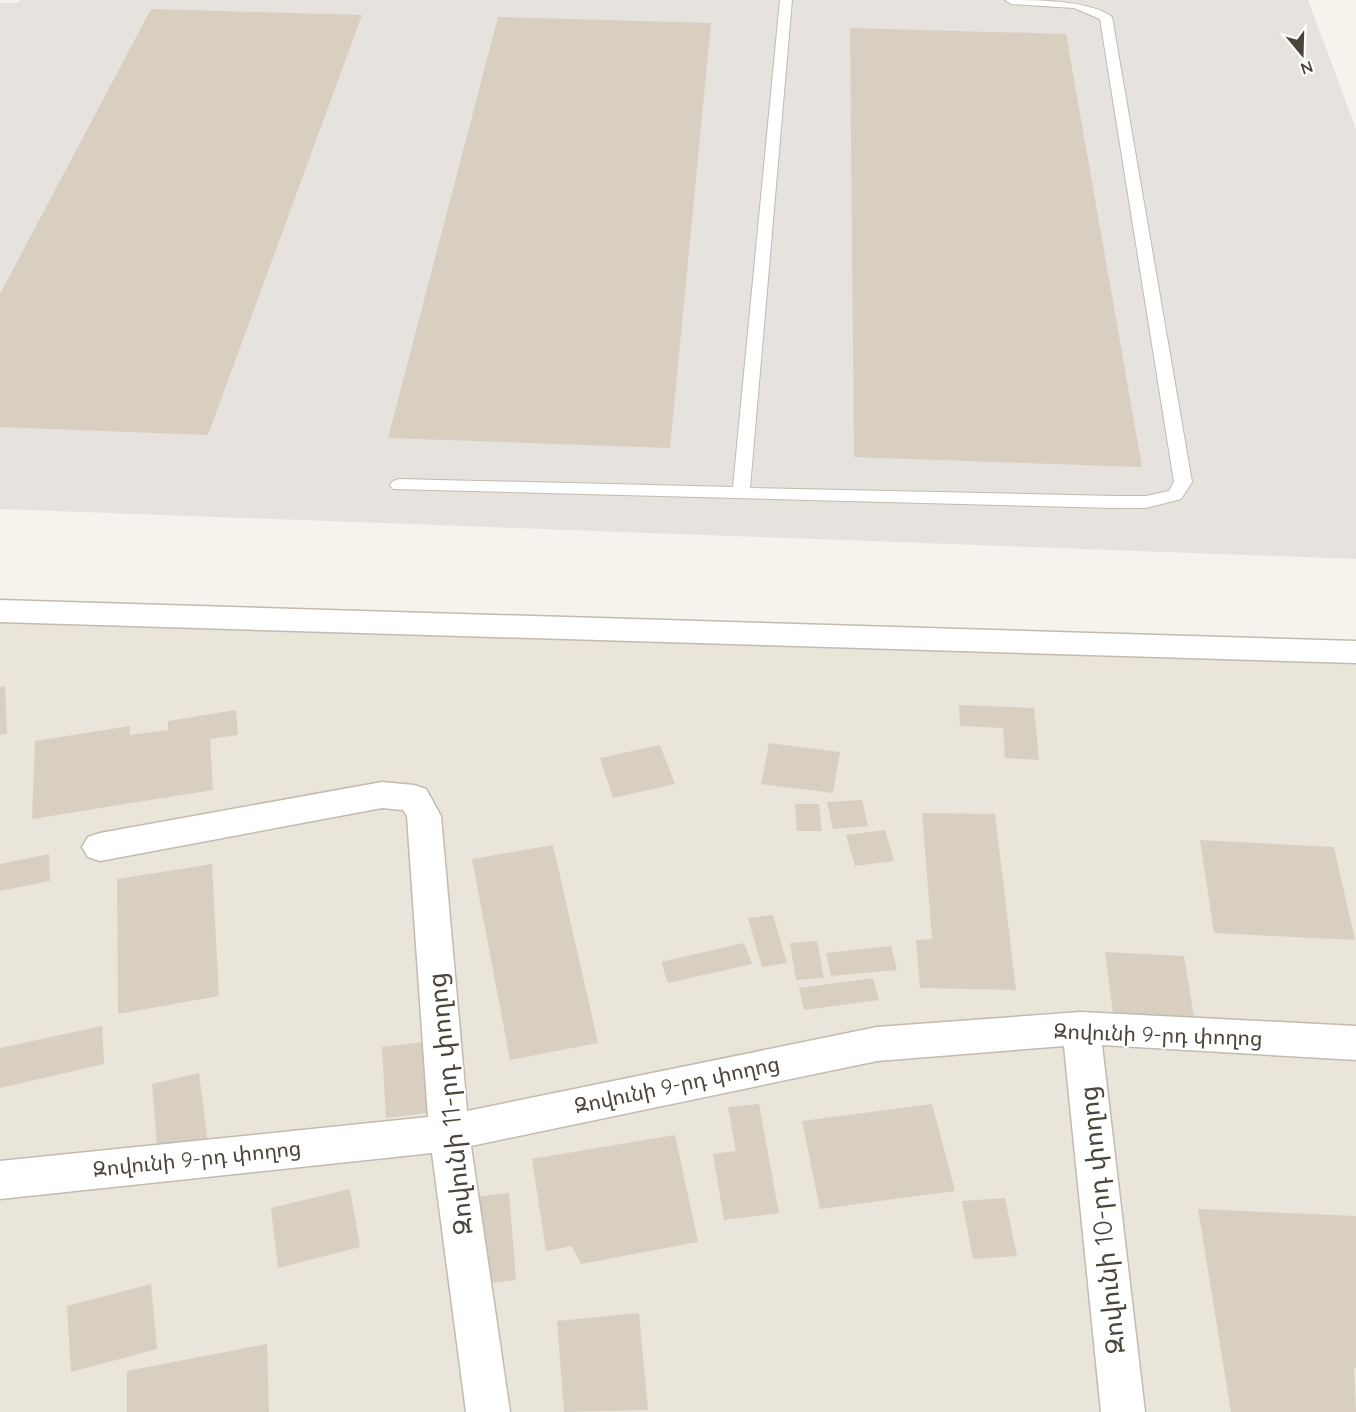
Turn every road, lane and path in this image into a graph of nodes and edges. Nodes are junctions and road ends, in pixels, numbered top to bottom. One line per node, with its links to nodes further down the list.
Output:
1 (786, 0): 4 (lane)
2 (1011, 0): 4 (lane)
3 (399, 485): 4 (lane)
4 (741, 493)
5 (0, 611): 6 (street)
6 (1356, 652)
7 (100, 848): 10 (street, Զովունի 11-րդ փողոց)
8 (1081, 1028): 9 (street, Զովունի 9-րդ փողոց); 10 (street, Զովունի 9-րդ փողոց); 13 (street, Զովունի 10-րդ փողոց)
9 (1356, 1043)
10 (449, 1132): 11 (street, Զովունի 9-րդ փողոց); 12 (street, Զովունի 11-րդ փողոց)
11 (0, 1180)
12 (488, 1412)
13 (1123, 1412)

